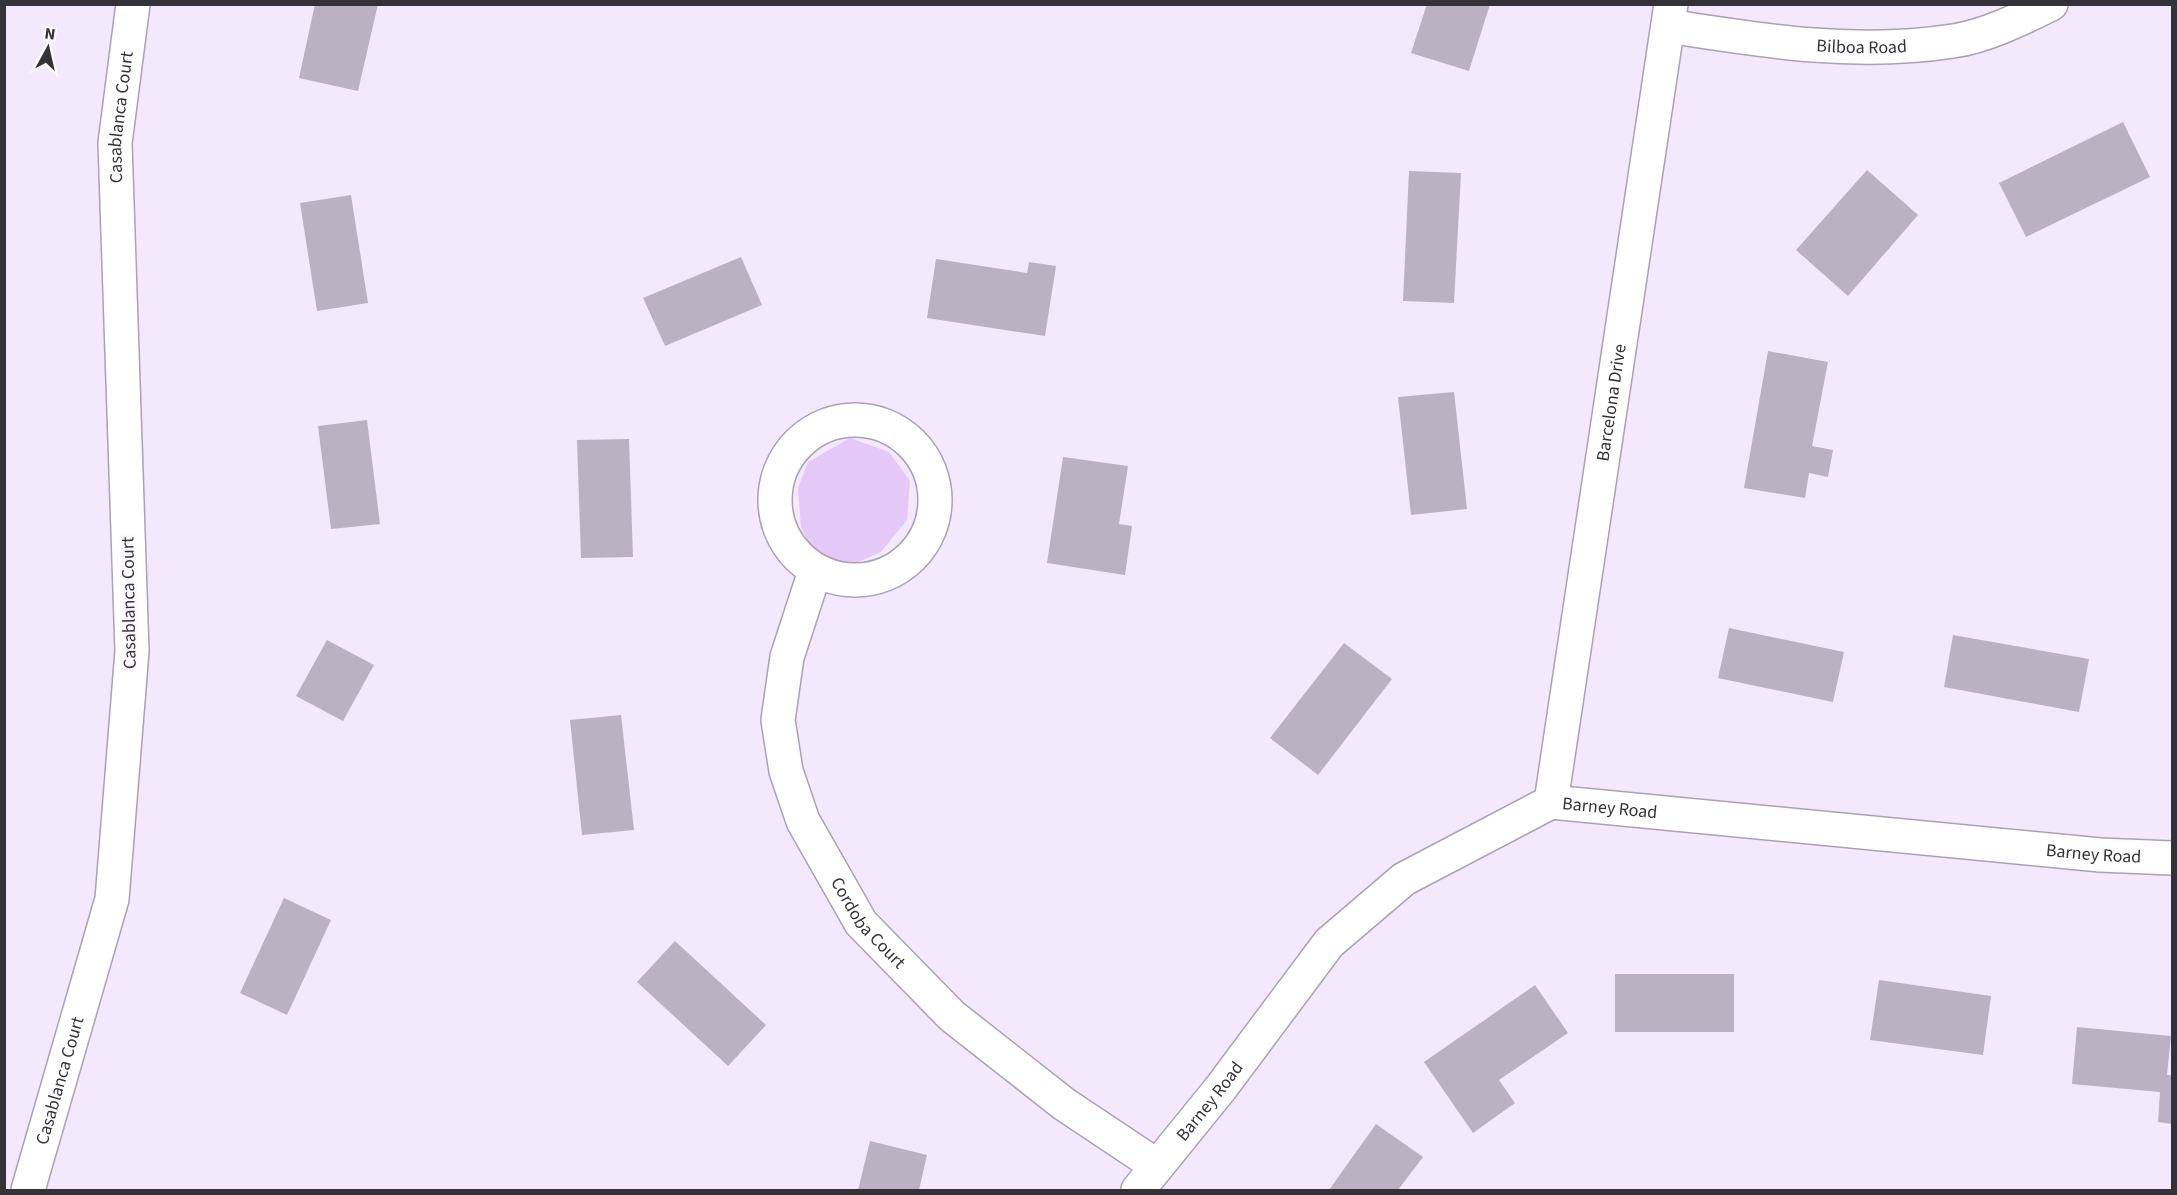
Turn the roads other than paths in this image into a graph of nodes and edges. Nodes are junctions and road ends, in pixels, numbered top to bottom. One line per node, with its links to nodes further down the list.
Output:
1 (133, 4): 8 (street, Casablanca Court)
2 (2051, 4): 3 (street, Bilboa Road)
3 (1669, 15): 5 (street, Barcelona Drive)
4 (815, 570): 4 (street); 7 (street, Cordoba Court)
5 (1551, 802): 6 (street, Barney Road); 7 (street, Barney Road)
6 (2172, 858)
7 (1148, 1178)
8 (28, 1191)

